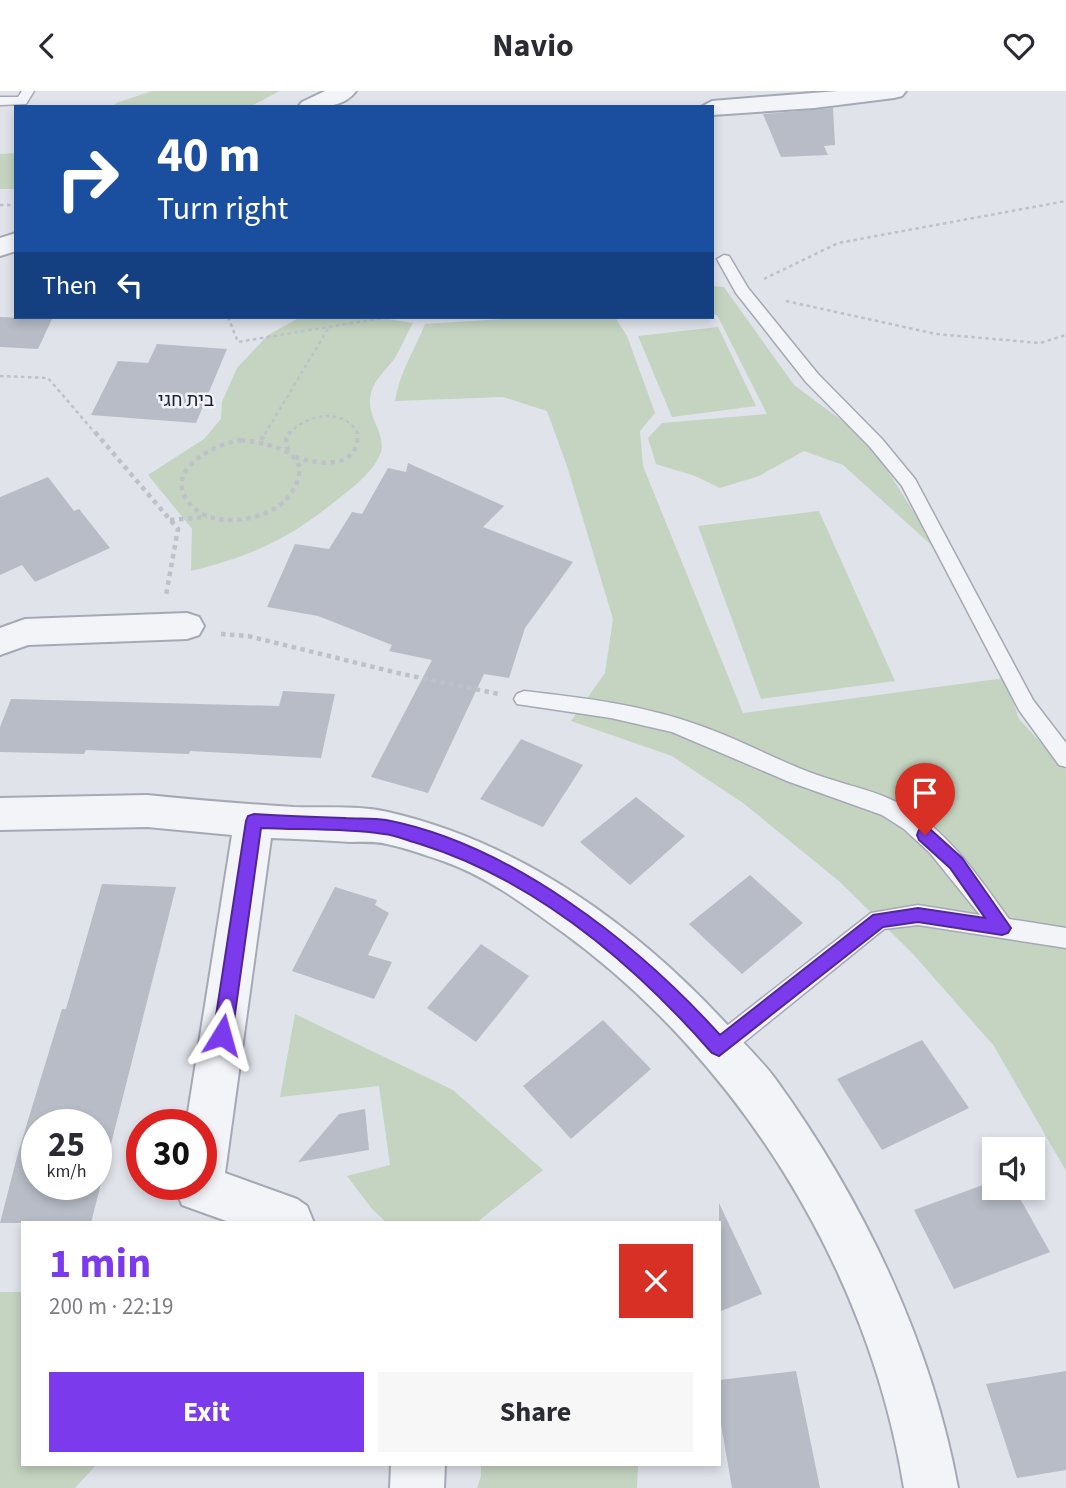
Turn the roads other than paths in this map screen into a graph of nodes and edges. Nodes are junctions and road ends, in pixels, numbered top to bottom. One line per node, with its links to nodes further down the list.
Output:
1 (28, 91): 4 (lane)
2 (344, 91): 5 (street)
3 (894, 91): 6 (street)
4 (0, 101)
5 (314, 105)
6 (714, 108)
7 (724, 259): 11 (lane)
8 (173, 626): 9 (street)
9 (0, 642)
10 (524, 699): 14 (lane)
11 (1066, 759)
12 (0, 814): 13 (street)
13 (254, 821): 16 (street); 17 (street)
14 (1002, 928): 15 (lane); 16 (lane)
15 (1066, 938)
16 (719, 1047): 22 (street)
17 (210, 1109)
18 (217, 1197): 19 (street)
19 (287, 1221)
20 (418, 1466): 21 (street)
21 (417, 1488)
22 (932, 1488)

